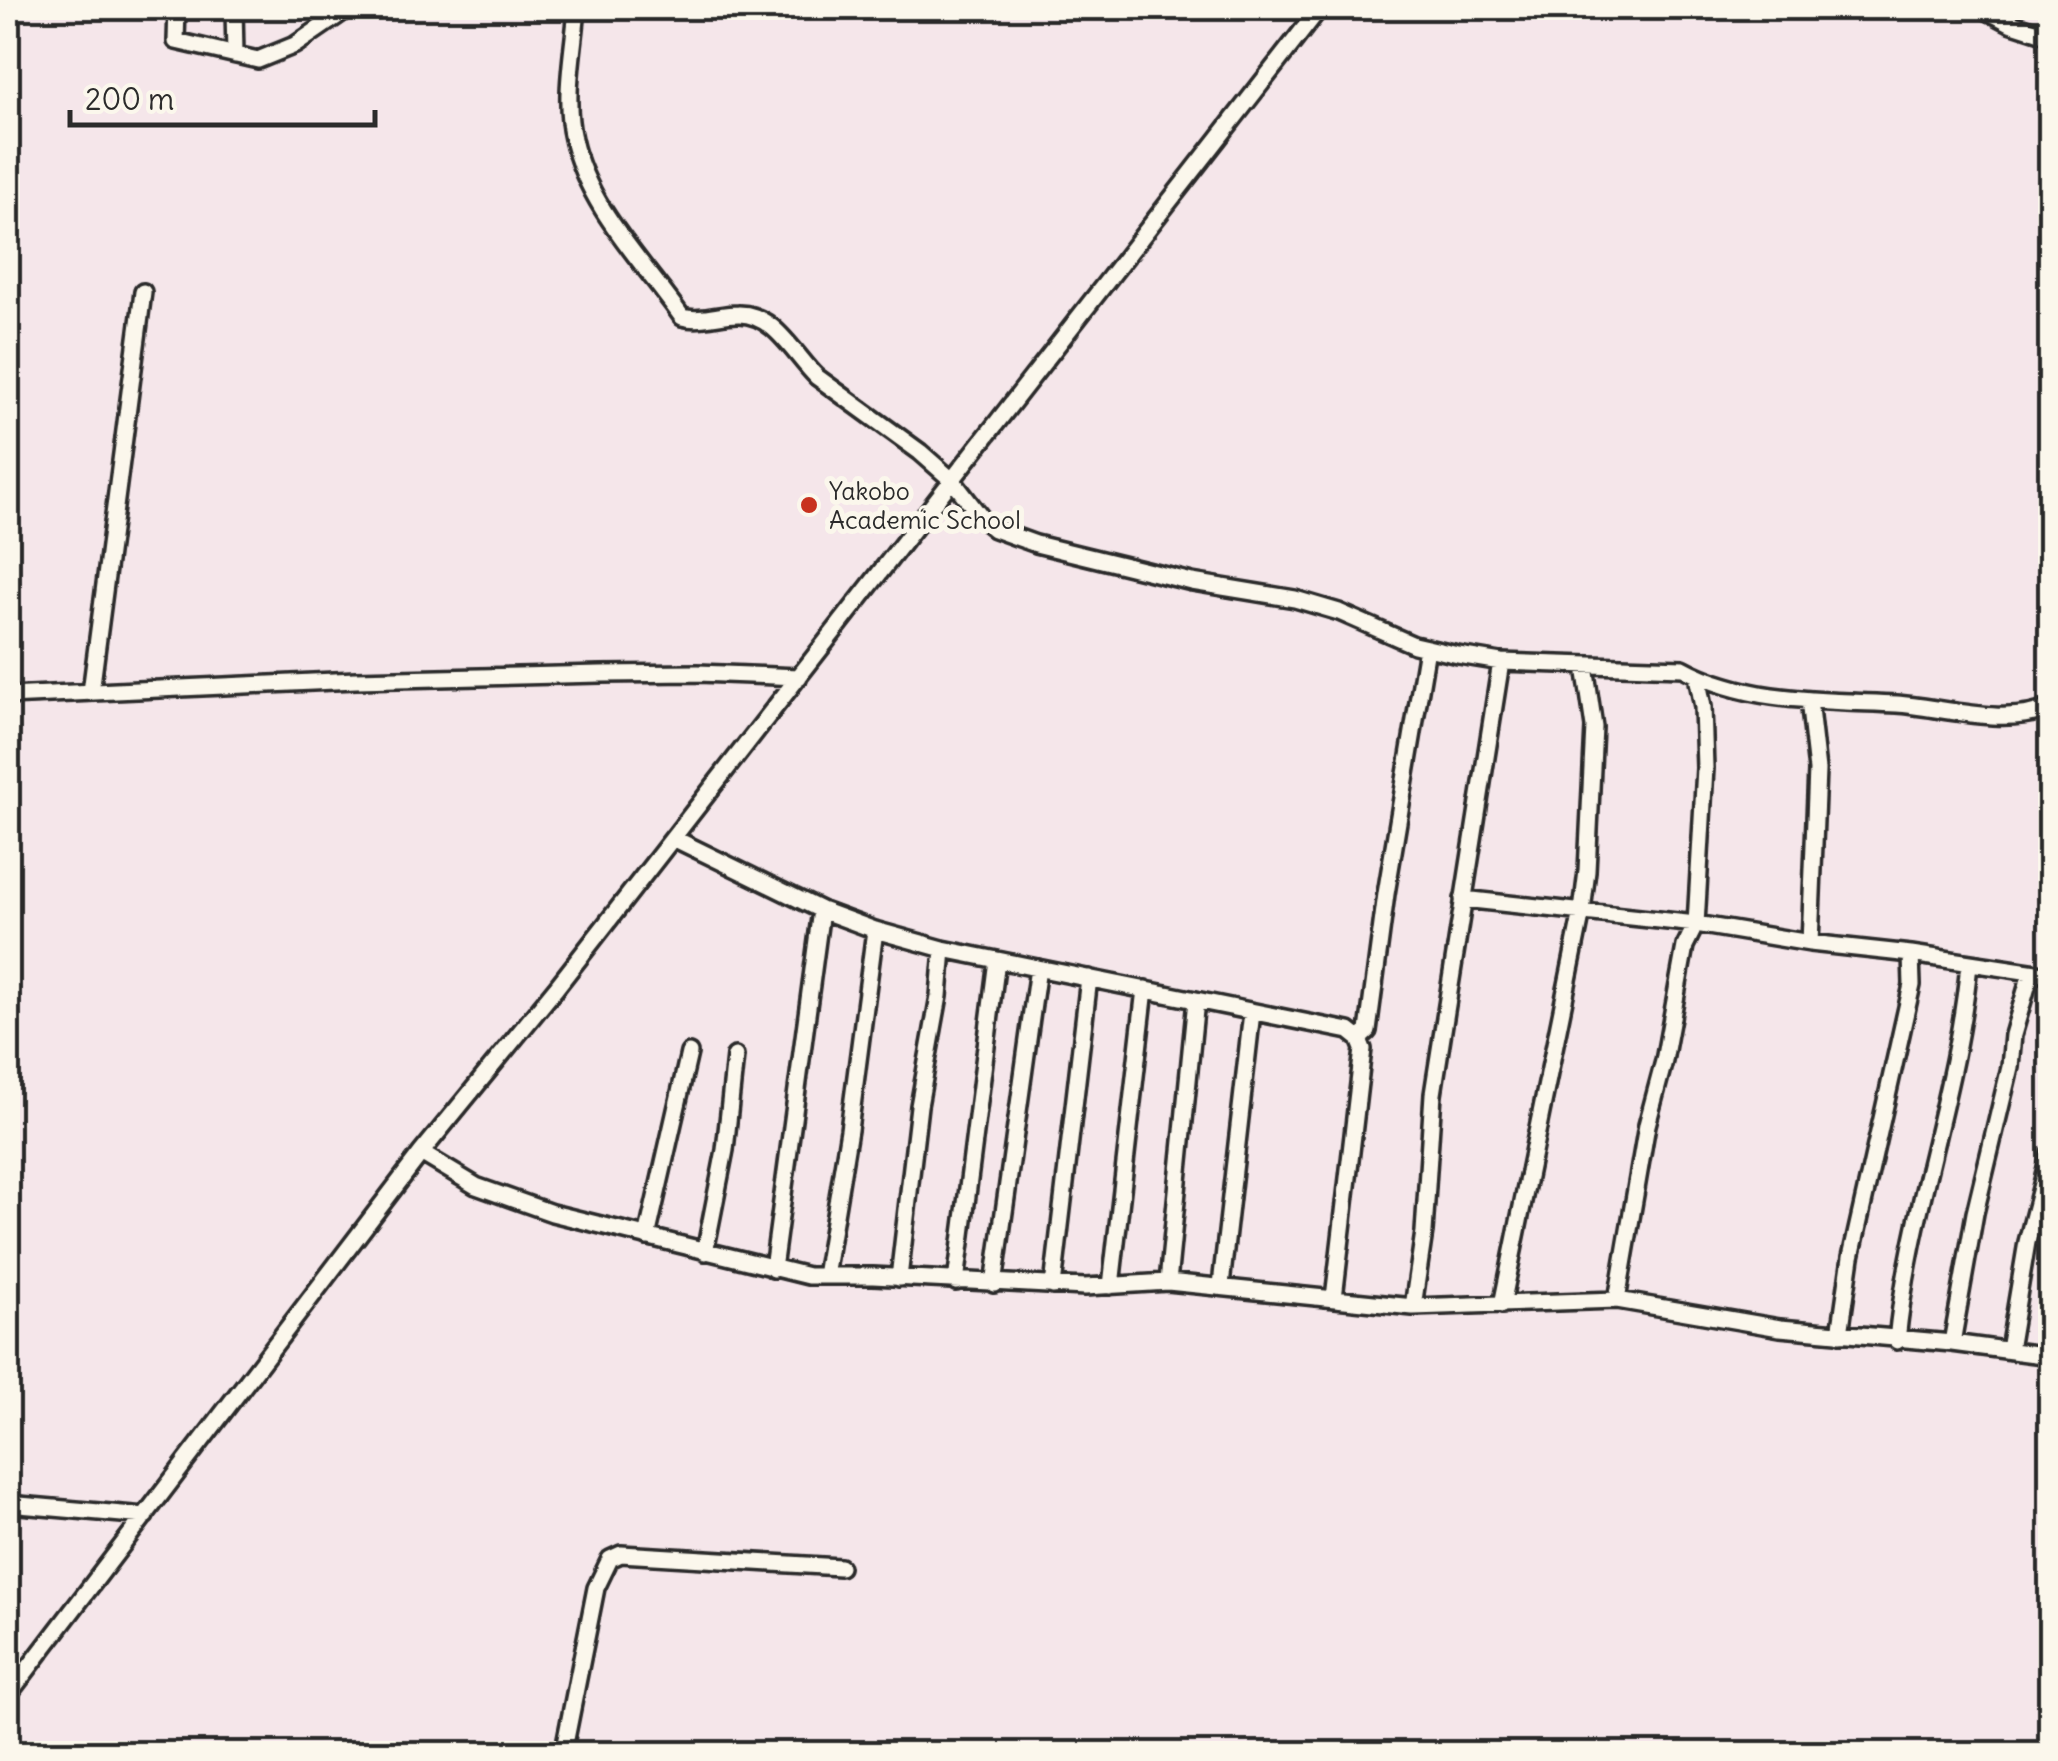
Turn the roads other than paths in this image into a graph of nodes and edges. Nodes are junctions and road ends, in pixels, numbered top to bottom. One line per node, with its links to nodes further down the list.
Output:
1 (177, 8): 8 (street)
2 (234, 8): 8 (street)
3 (349, 8): 8 (street)
4 (577, 8): 10 (street)
5 (1320, 8): 10 (street)
6 (1982, 8): 7 (street)
7 (2050, 36)
8 (234, 55)
9 (143, 292): 16 (street)
10 (953, 482): 11 (street); 15 (street)
11 (1427, 648): 12 (street); 38 (street)
12 (1501, 662): 13 (street); 21 (street)
13 (1585, 666): 14 (street); 23 (street)
14 (1697, 676): 18 (street); 24 (street)
15 (799, 677): 16 (street); 20 (street)
16 (91, 692): 17 (street)
17 (8, 696)
18 (1808, 700): 19 (street); 26 (street)
19 (2050, 706)
20 (673, 838): 22 (street); 42 (street)
21 (1463, 899): 23 (street); 57 (street)
22 (822, 910): 25 (street); 45 (street)
23 (1582, 911): 24 (street); 56 (street)
24 (1696, 924): 26 (street); 55 (street)
25 (876, 930): 27 (street); 46 (street)
26 (1810, 943): 28 (street)
27 (943, 949): 29 (street); 47 (street)
28 (1912, 954): 30 (street); 58 (street)
29 (997, 960): 31 (street); 48 (street)
30 (1970, 964): 32 (street); 59 (street)
31 (1038, 968): 34 (street); 50 (street)
32 (2031, 973): 33 (street); 60 (street)
33 (2050, 975)
34 (1089, 978): 35 (street); 51 (street)
35 (1145, 989): 36 (street); 52 (street)
36 (1196, 1000): 37 (street); 49 (street)
37 (1252, 1012): 38 (street); 53 (street)
38 (1359, 1039): 54 (street)
39 (689, 1053): 43 (street)
40 (735, 1056): 44 (street)
41 (2050, 1152): 61 (street)
42 (421, 1153): 43 (street); 64 (street)
43 (646, 1238): 44 (street)
44 (705, 1252): 45 (street)
45 (773, 1269): 46 (street)
46 (825, 1276): 47 (street)
47 (899, 1278): 48 (street)
48 (956, 1282): 50 (street)
49 (1168, 1282): 52 (street); 53 (street)
50 (994, 1284): 51 (street)
51 (1053, 1286): 52 (street)
52 (1112, 1286)
53 (1221, 1286): 54 (street)
54 (1334, 1298): 57 (street)
55 (1617, 1300): 56 (street); 58 (street)
56 (1502, 1305): 57 (street)
57 (1412, 1308)
58 (1840, 1334): 59 (street)
59 (1897, 1340): 60 (street)
60 (1952, 1343): 61 (street)
61 (2008, 1350): 62 (street)
62 (2050, 1356)
63 (8, 1504): 64 (street)
64 (145, 1516): 66 (street)
65 (840, 1567): 67 (street)
66 (8, 1696)
67 (563, 1754)

